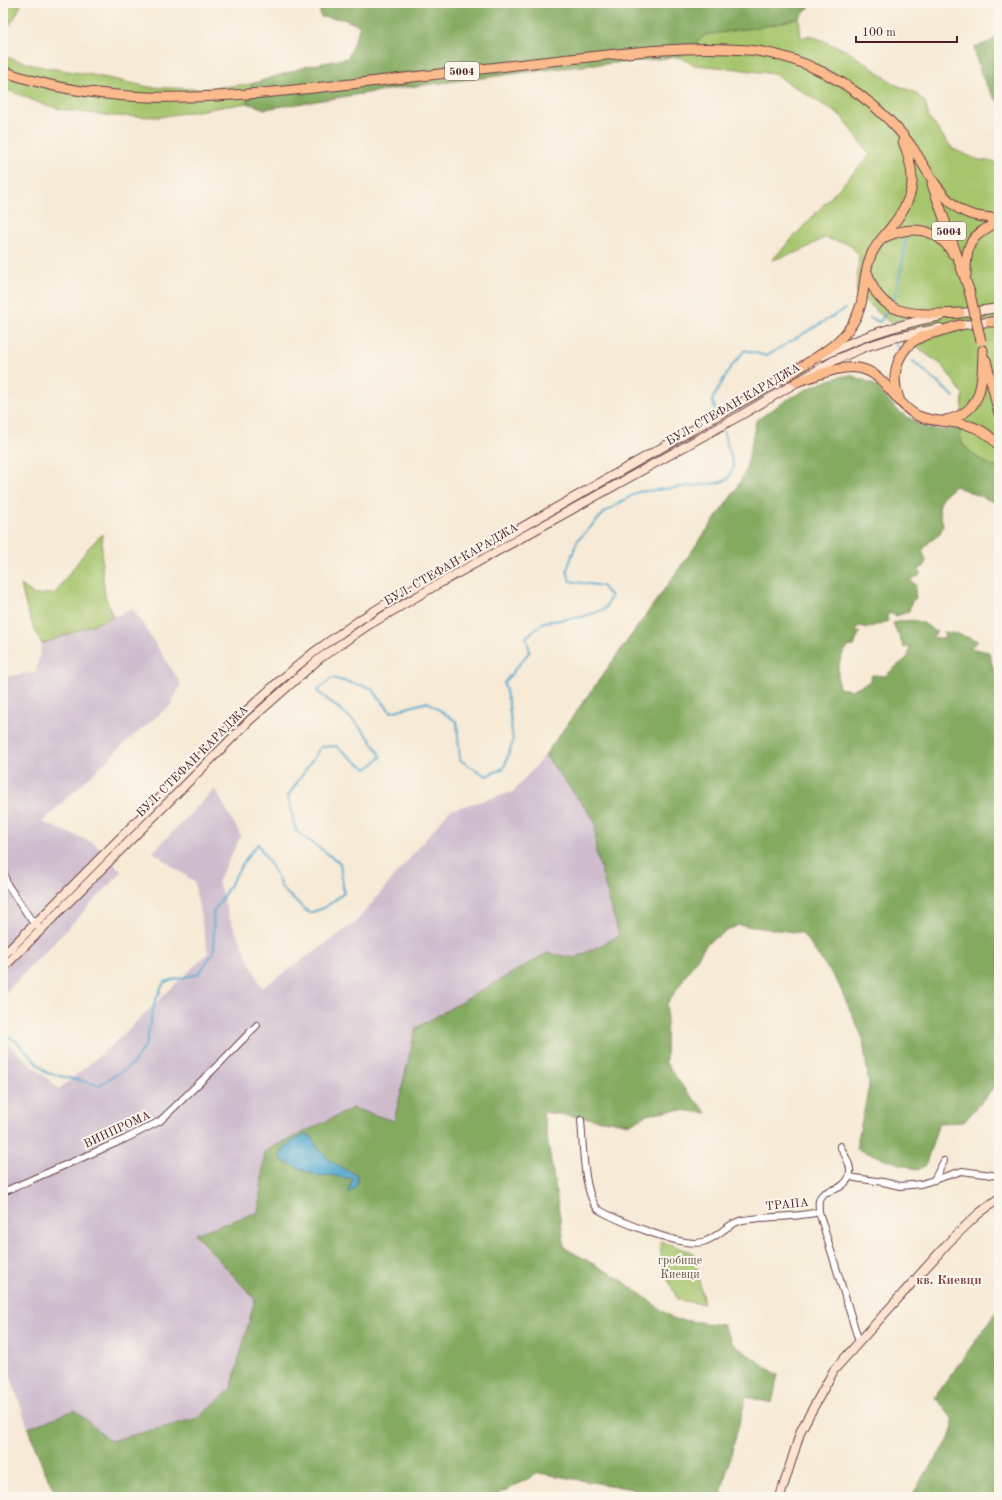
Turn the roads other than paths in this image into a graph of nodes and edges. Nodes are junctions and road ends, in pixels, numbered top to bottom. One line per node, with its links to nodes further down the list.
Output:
1 (3, 72): 2 (main road, 5004)
2 (900, 132): 3 (main road, 5004); 5 (main road)
3 (927, 172): 4 (main road); 7 (main road, 5004)
4 (999, 219): 7 (main road)
5 (882, 239): 6 (main road); 7 (main road)
6 (867, 271): 9 (main road); 13 (main road)
7 (968, 286): 12 (main road, 5004, bridge)
8 (999, 308): 9 (main road, БУЛ. СТЕФАН КАРАДЖА)
9 (960, 313): 13 (main road, БУЛ. СТЕФАН КАРАДЖА)
10 (996, 321): 11 (main road, БУЛ. СТЕФАН КАРАДЖА)
11 (960, 325): 14 (main road, БУЛ. СТЕФАН КАРАДЖА); 16 (main road)
12 (982, 346): 15 (main road); 17 (main road, 5004); 18 (main road)
13 (792, 373): 21 (main road, БУЛ. СТЕФАН КАРАДЖА)
14 (796, 382): 16 (main road); 22 (main road, БУЛ. СТЕФАН КАРАДЖА)
15 (999, 384)
16 (901, 403): 18 (main road)
17 (999, 414)
18 (940, 421): 19 (main road)
19 (999, 446)
20 (3, 870): 21 (street)
21 (34, 924): 22 (street); 23 (main road, БУЛ. СТЕФАН КАРАДЖА)
22 (42, 930): 24 (main road, БУЛ. СТЕФАН КАРАДЖА)
23 (3, 956)
24 (3, 968)
25 (257, 1025): 32 (street, ВИНПРОМА)
26 (581, 1120): 34 (street, ТРАПА)
27 (840, 1146): 29 (street)
28 (944, 1161): 31 (street)
29 (849, 1176): 31 (street); 34 (street)
30 (999, 1176): 31 (street)
31 (934, 1180)
32 (3, 1192)
33 (999, 1198): 35 (main road)
34 (819, 1212): 35 (street, ТРАПА)
35 (859, 1342): 36 (main road)
36 (780, 1497)

